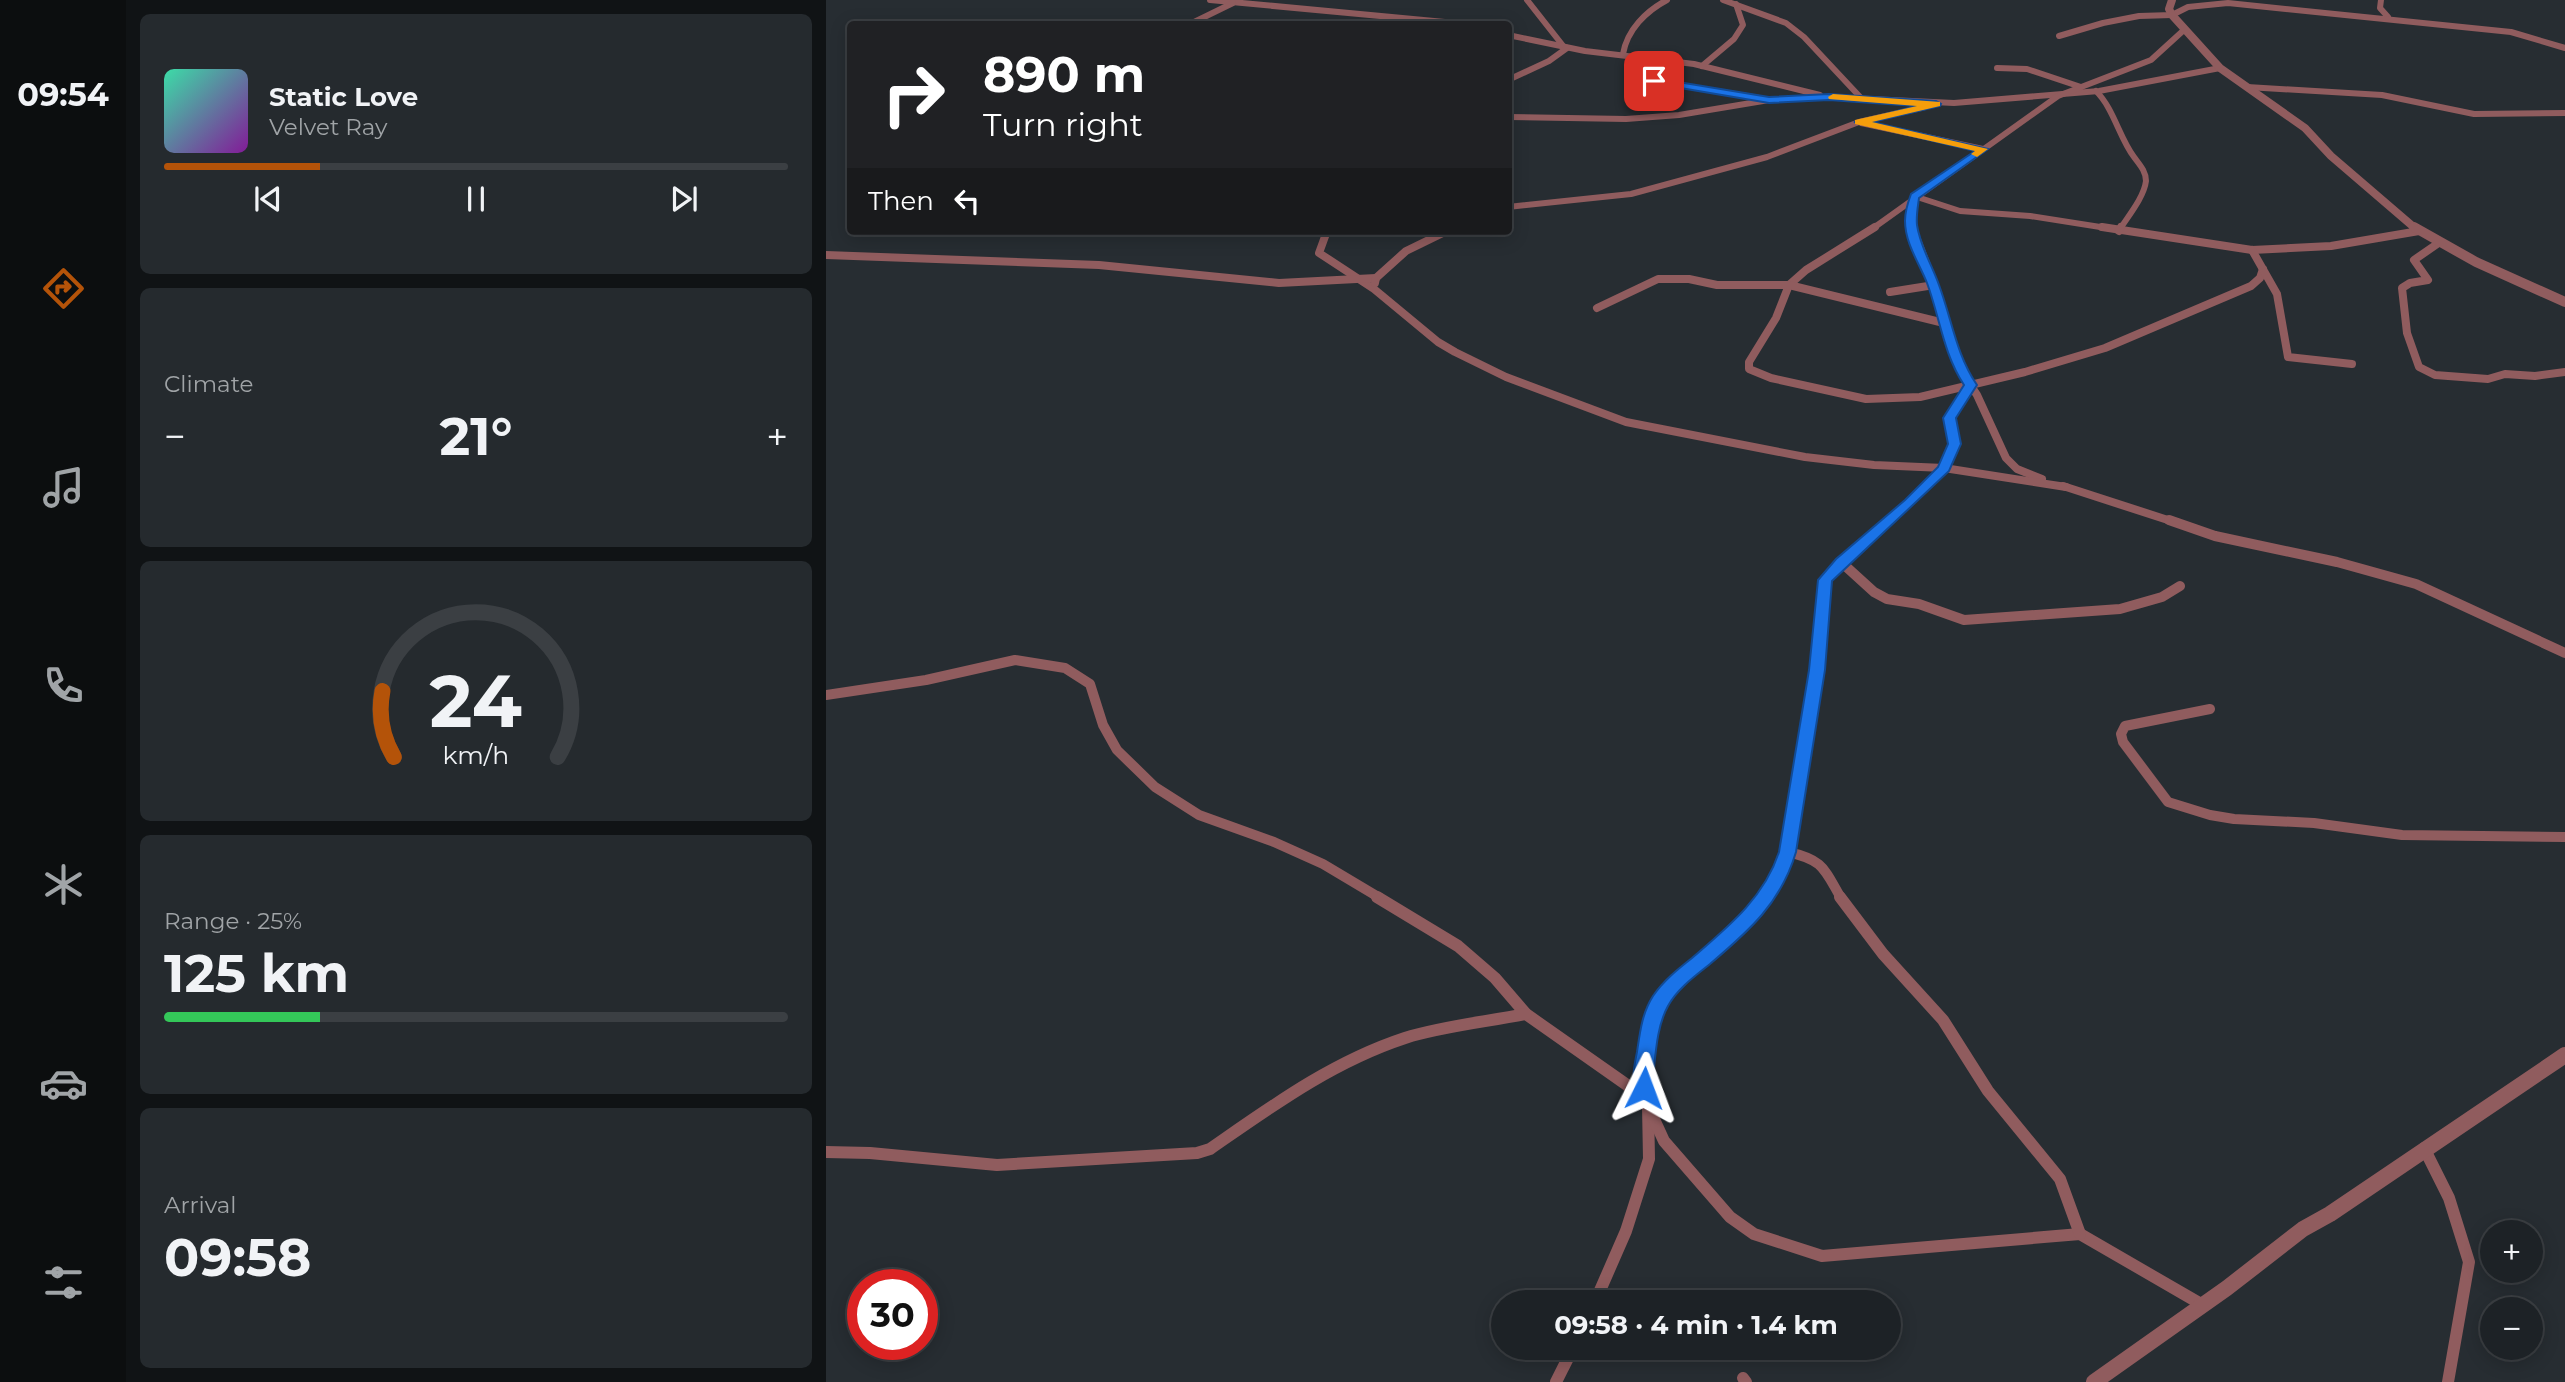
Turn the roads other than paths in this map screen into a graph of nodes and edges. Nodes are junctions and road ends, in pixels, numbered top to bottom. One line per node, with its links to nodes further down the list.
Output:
1 (1210, 0): 7 (street)
2 (1527, 0): 17 (street)
3 (1667, 0): 19 (street)
4 (1723, 0): 9 (street)
5 (2172, 0): 10 (street)
6 (2381, 0): 11 (street)
7 (1238, 1): 12 (street); 13 (street)
8 (2228, 1): 10 (street); 11 (street)
9 (1736, 4): 21 (street); 30 (street)
10 (2172, 15): 14 (street); 16 (street)
11 (2388, 17): 18 (street)
12 (1196, 21)
13 (1441, 21)
14 (2185, 29): 23 (street); 25 (street)
15 (1512, 36): 17 (street)
16 (2059, 36)
17 (1565, 47): 19 (street); 24 (street)
18 (2565, 48)
19 (1623, 54): 20 (street)
20 (1660, 59): 21 (street); 31 (street)
21 (1702, 66): 29 (street)
22 (1997, 68): 25 (street)
23 (2220, 68): 26 (street); 27 (street)
24 (1512, 78)
25 (2081, 87): 27 (street); 28 (street)
26 (2247, 87): 33 (street); 40 (street)
27 (2099, 92): 28 (street); 39 (street)
28 (2058, 96): 32 (street); 36 (street)
29 (1829, 97): 30 (street); 31 (street)
30 (1861, 99): 32 (street)
31 (1769, 100): 34 (street)
32 (1936, 104): 35 (street)
33 (2565, 113)
34 (1512, 117)
35 (1859, 122): 36 (street); 38 (street)
36 (1983, 149): 37 (street)
37 (1914, 197): 39 (street); 49 (street); 50 (street)
38 (1512, 206)
39 (2119, 230): 44 (street)
40 (2419, 231): 43 (street); 44 (street)
41 (1326, 235): 48 (street)
42 (1439, 235): 47 (street)
43 (2440, 242): 53 (street); 57 (street)
44 (2252, 250): 46 (street)
45 (826, 255): 48 (street)
46 (2263, 270): 56 (street); 58 (street)
47 (1376, 278): 48 (street); 51 (street)
48 (1361, 280): 51 (street)
49 (1789, 285): 54 (street); 55 (street); 58 (street)
50 (1934, 285): 52 (street); 55 (street)
51 (1374, 289): 59 (street)
52 (1891, 292)
53 (2565, 302)
54 (1597, 308)
55 (1944, 323): 58 (street)
56 (2352, 364)
57 (2565, 372)
58 (1970, 385): 59 (street); 60 (street)
59 (1944, 468): 60 (street); 61 (street)
60 (2066, 487): 63 (street)
61 (1841, 562): 62 (street); 67 (street)
62 (2180, 586)
63 (2565, 653)
64 (826, 695): 68 (street)
65 (2210, 709): 66 (street)
66 (2565, 837)
67 (1788, 852): 70 (street); 73 (street)
68 (1526, 1014): 70 (street); 72 (street)
69 (2565, 1055): 71 (street)
70 (1648, 1106): 73 (street); 74 (street)
71 (2424, 1148): 75 (street); 79 (street)
72 (826, 1153)
73 (2080, 1234): 75 (street)
74 (1600, 1290)
75 (2201, 1304): 78 (street)
76 (1567, 1360): 77 (street)
77 (1556, 1382)
78 (2094, 1382)
79 (2448, 1382)

